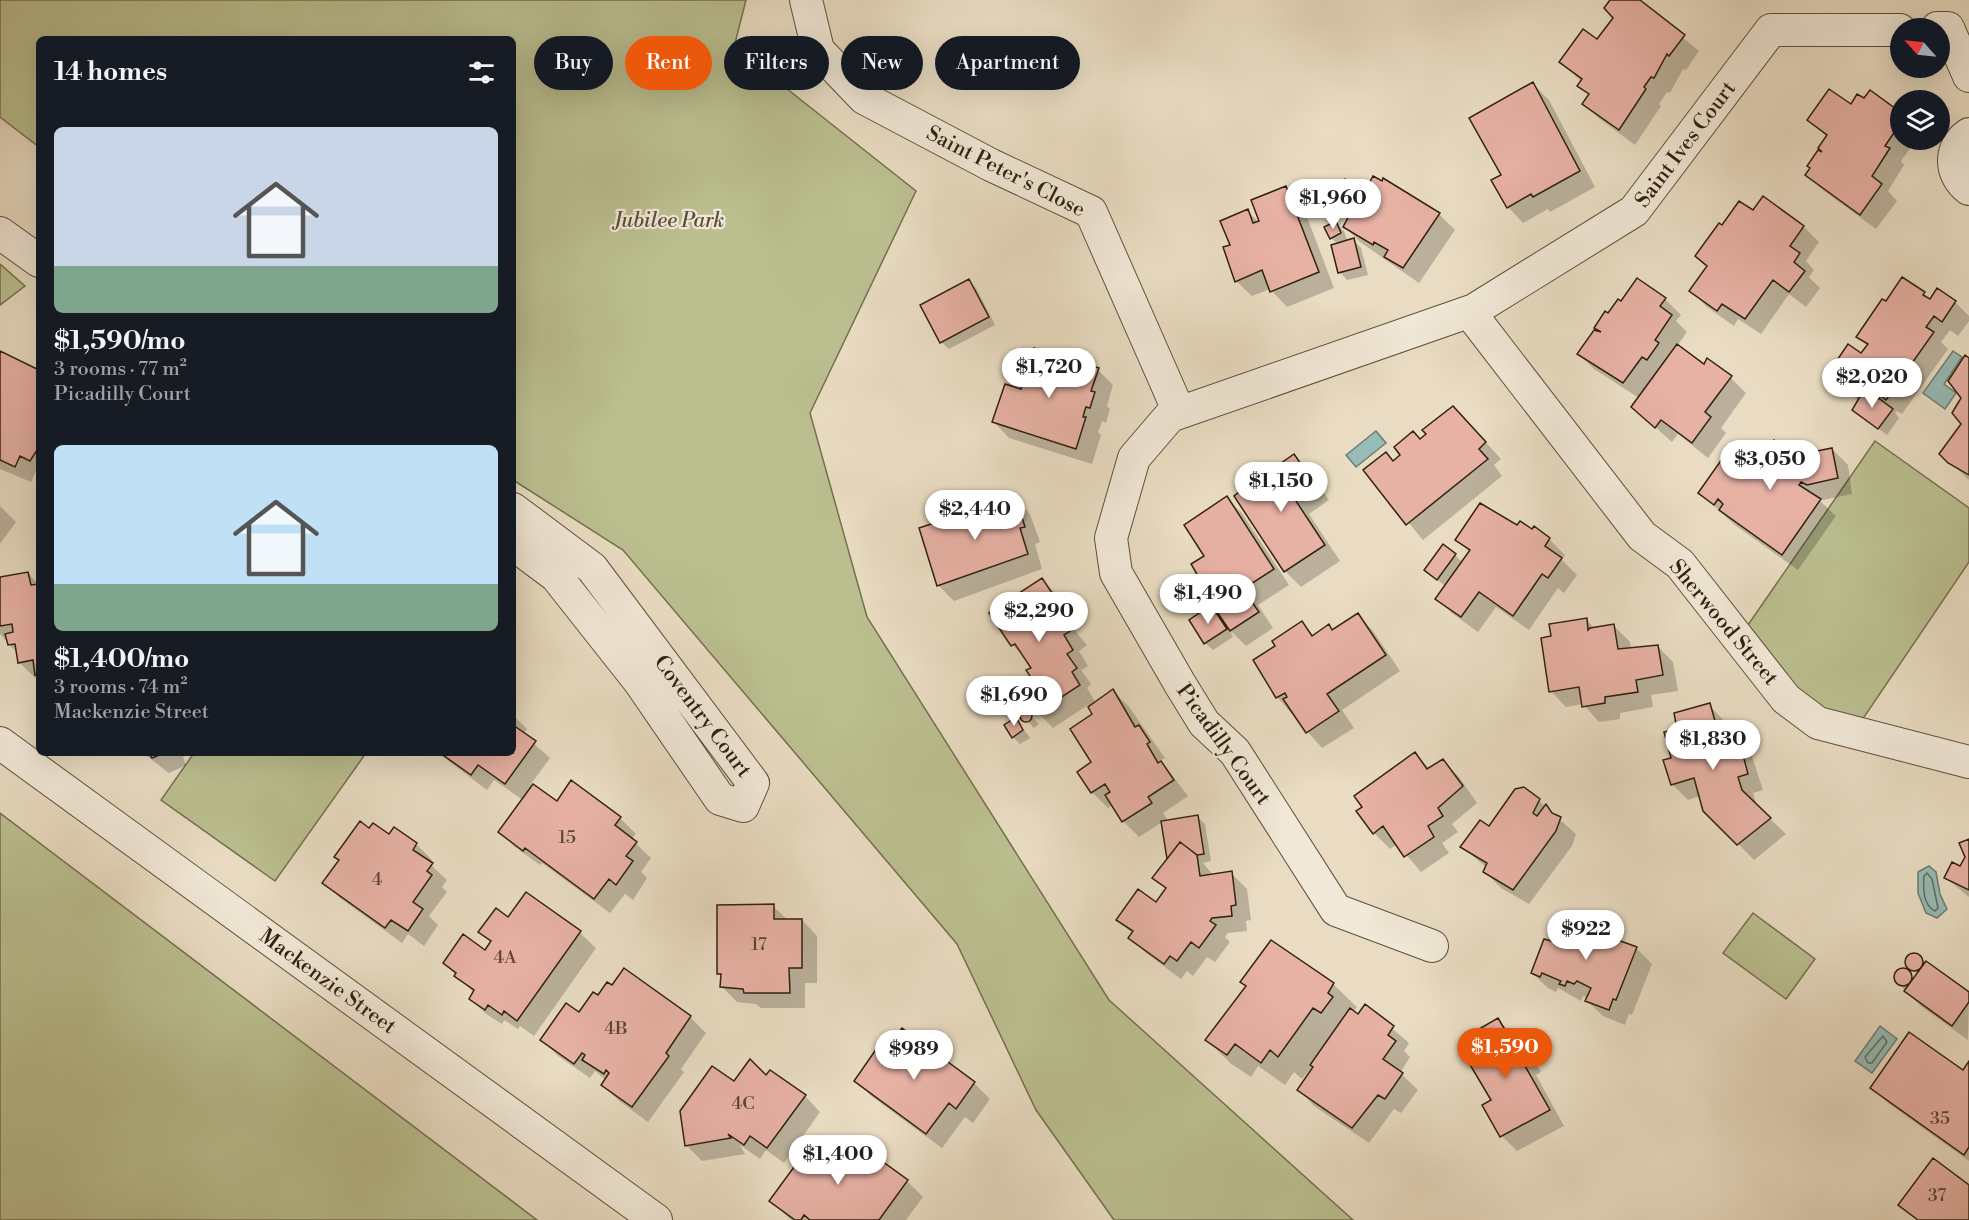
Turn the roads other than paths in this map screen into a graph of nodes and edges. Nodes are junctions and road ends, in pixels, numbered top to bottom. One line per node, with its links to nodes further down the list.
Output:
1 (806, 0): 10 (street, Saint Peter's Close)
2 (1951, 29): 4 (street)
3 (1890, 30): 9 (street, Saint Ives Court)
4 (1969, 76)
5 (1969, 134): 6 (street)
6 (1969, 189)
7 (0, 233): 8 (street)
8 (36, 260)
9 (1474, 310): 10 (street, Picadilly Court); 14 (street, Sherwood Street)
10 (1179, 412): 15 (street, Picadilly Court)
11 (516, 511): 12 (street, Coventry Court)
12 (516, 546)
13 (0, 743): 16 (street, Mackenzie Street)
14 (1969, 762)
15 (1432, 946)
16 (656, 1220)

